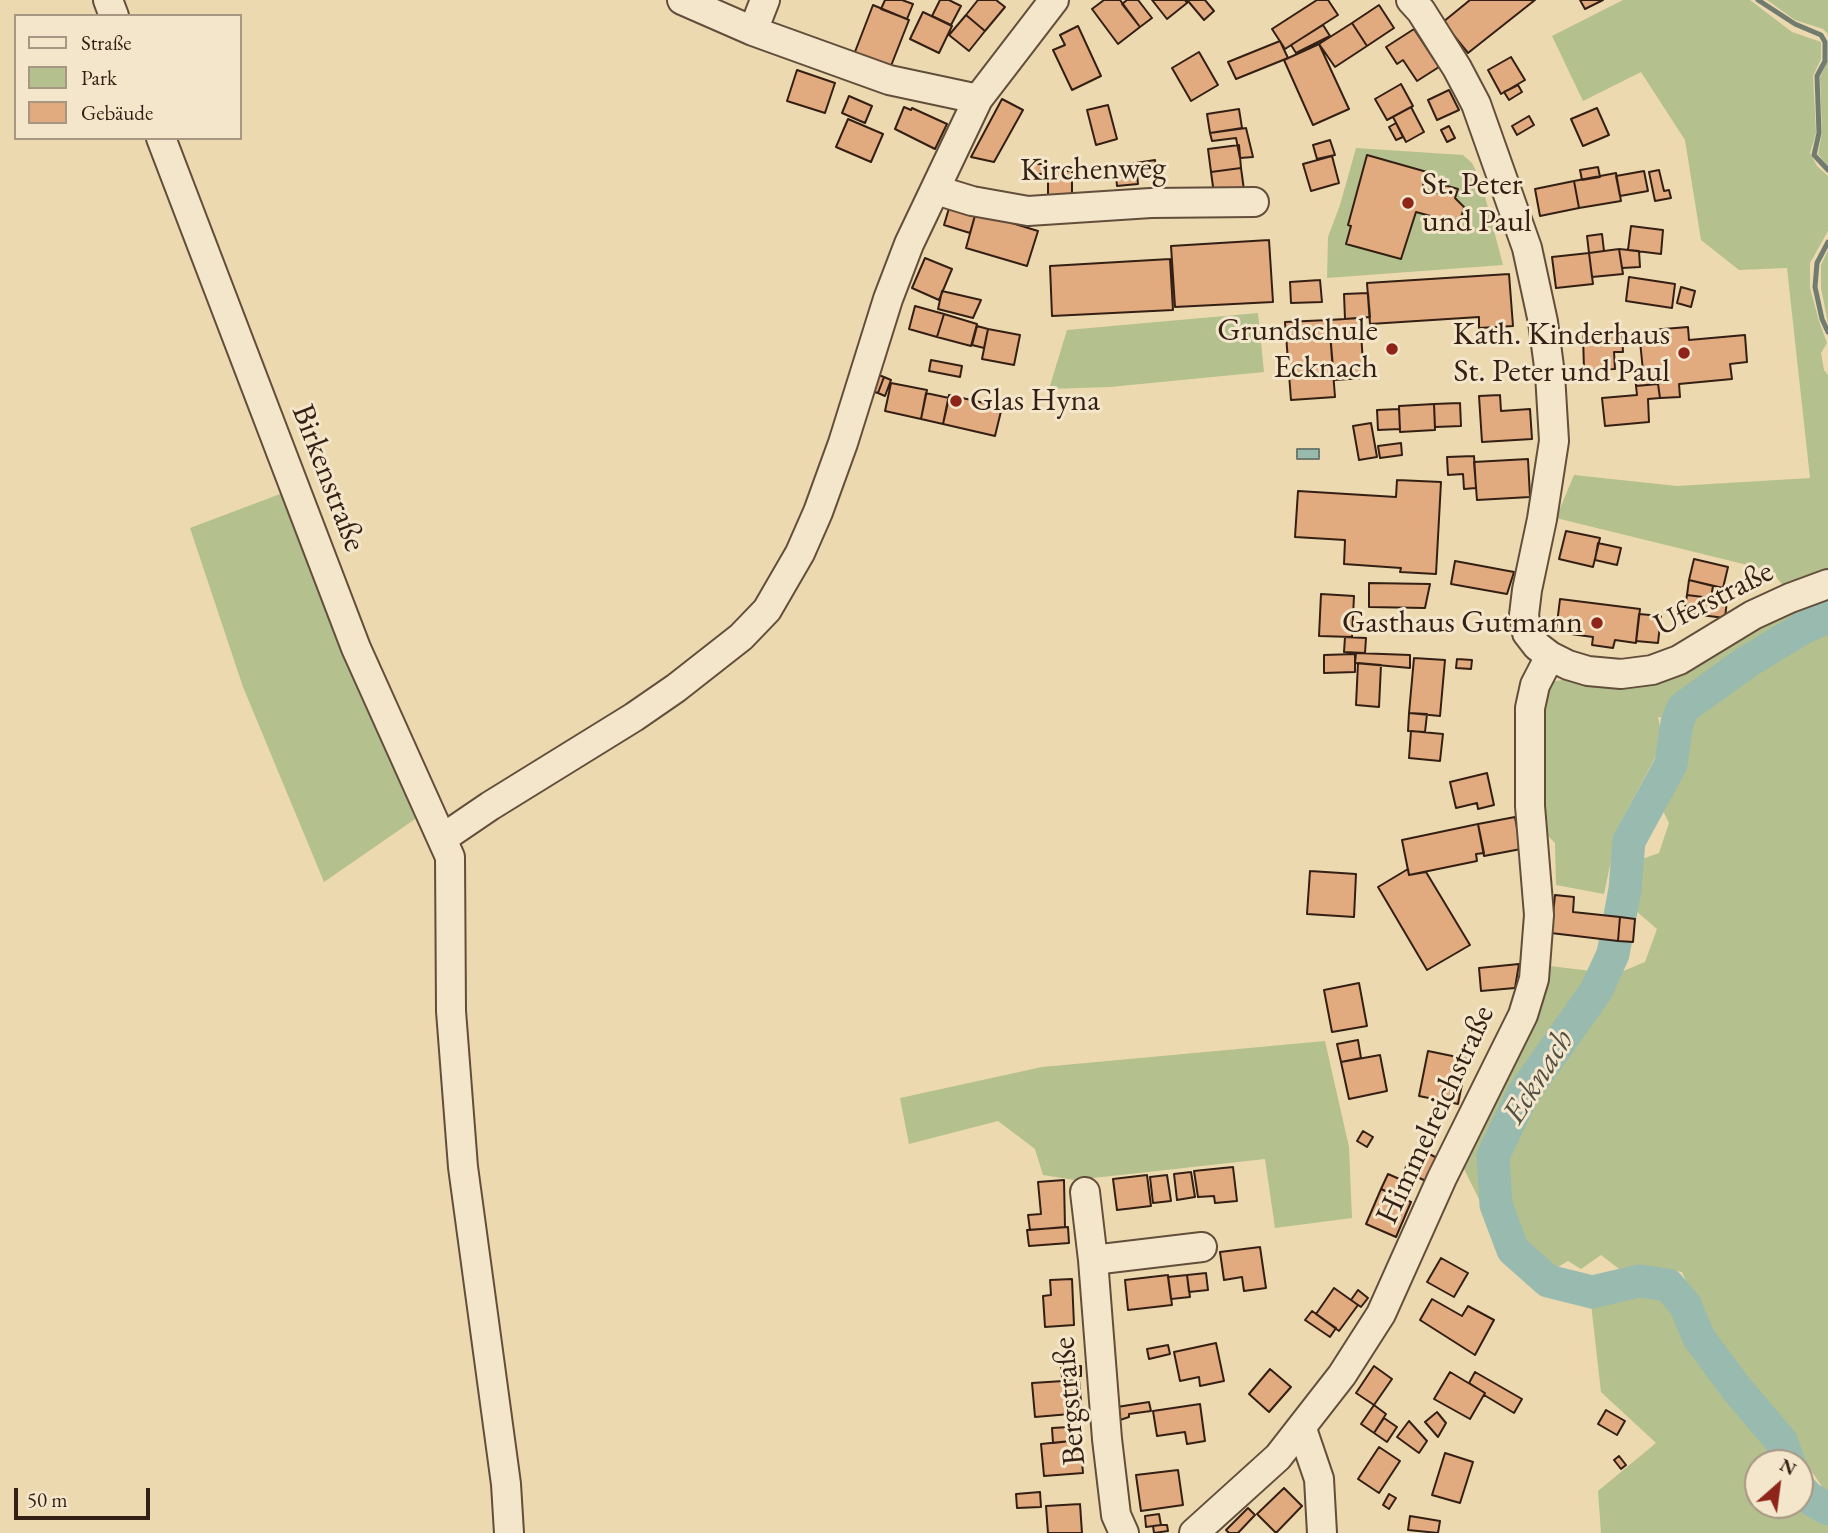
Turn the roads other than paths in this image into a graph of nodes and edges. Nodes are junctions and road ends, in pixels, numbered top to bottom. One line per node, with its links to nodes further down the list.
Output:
1 (682, 0): 5 (street)
2 (765, 0): 5 (street)
3 (1054, 0): 6 (street)
4 (1411, 0): 11 (street)
5 (753, 31): 6 (street)
6 (978, 99): 8 (street)
7 (162, 140): 12 (street, Birkenstraße)
8 (936, 190): 9 (street, Kirchenweg); 12 (street)
9 (1254, 202)
10 (1828, 584): 11 (street, Uferstraße)
11 (1550, 656): 16 (street, Himmelreichstraße)
12 (443, 838): 17 (street, Birkenstraße)
13 (1085, 1192): 15 (street, Bergstraße)
14 (1202, 1247): 15 (street)
15 (1093, 1260): 18 (street, Bergstraße)
16 (1302, 1429): 19 (street, Himmelreichstraße); 20 (street)
17 (509, 1533)
18 (1124, 1533)
19 (1194, 1533)
20 (1322, 1533)

